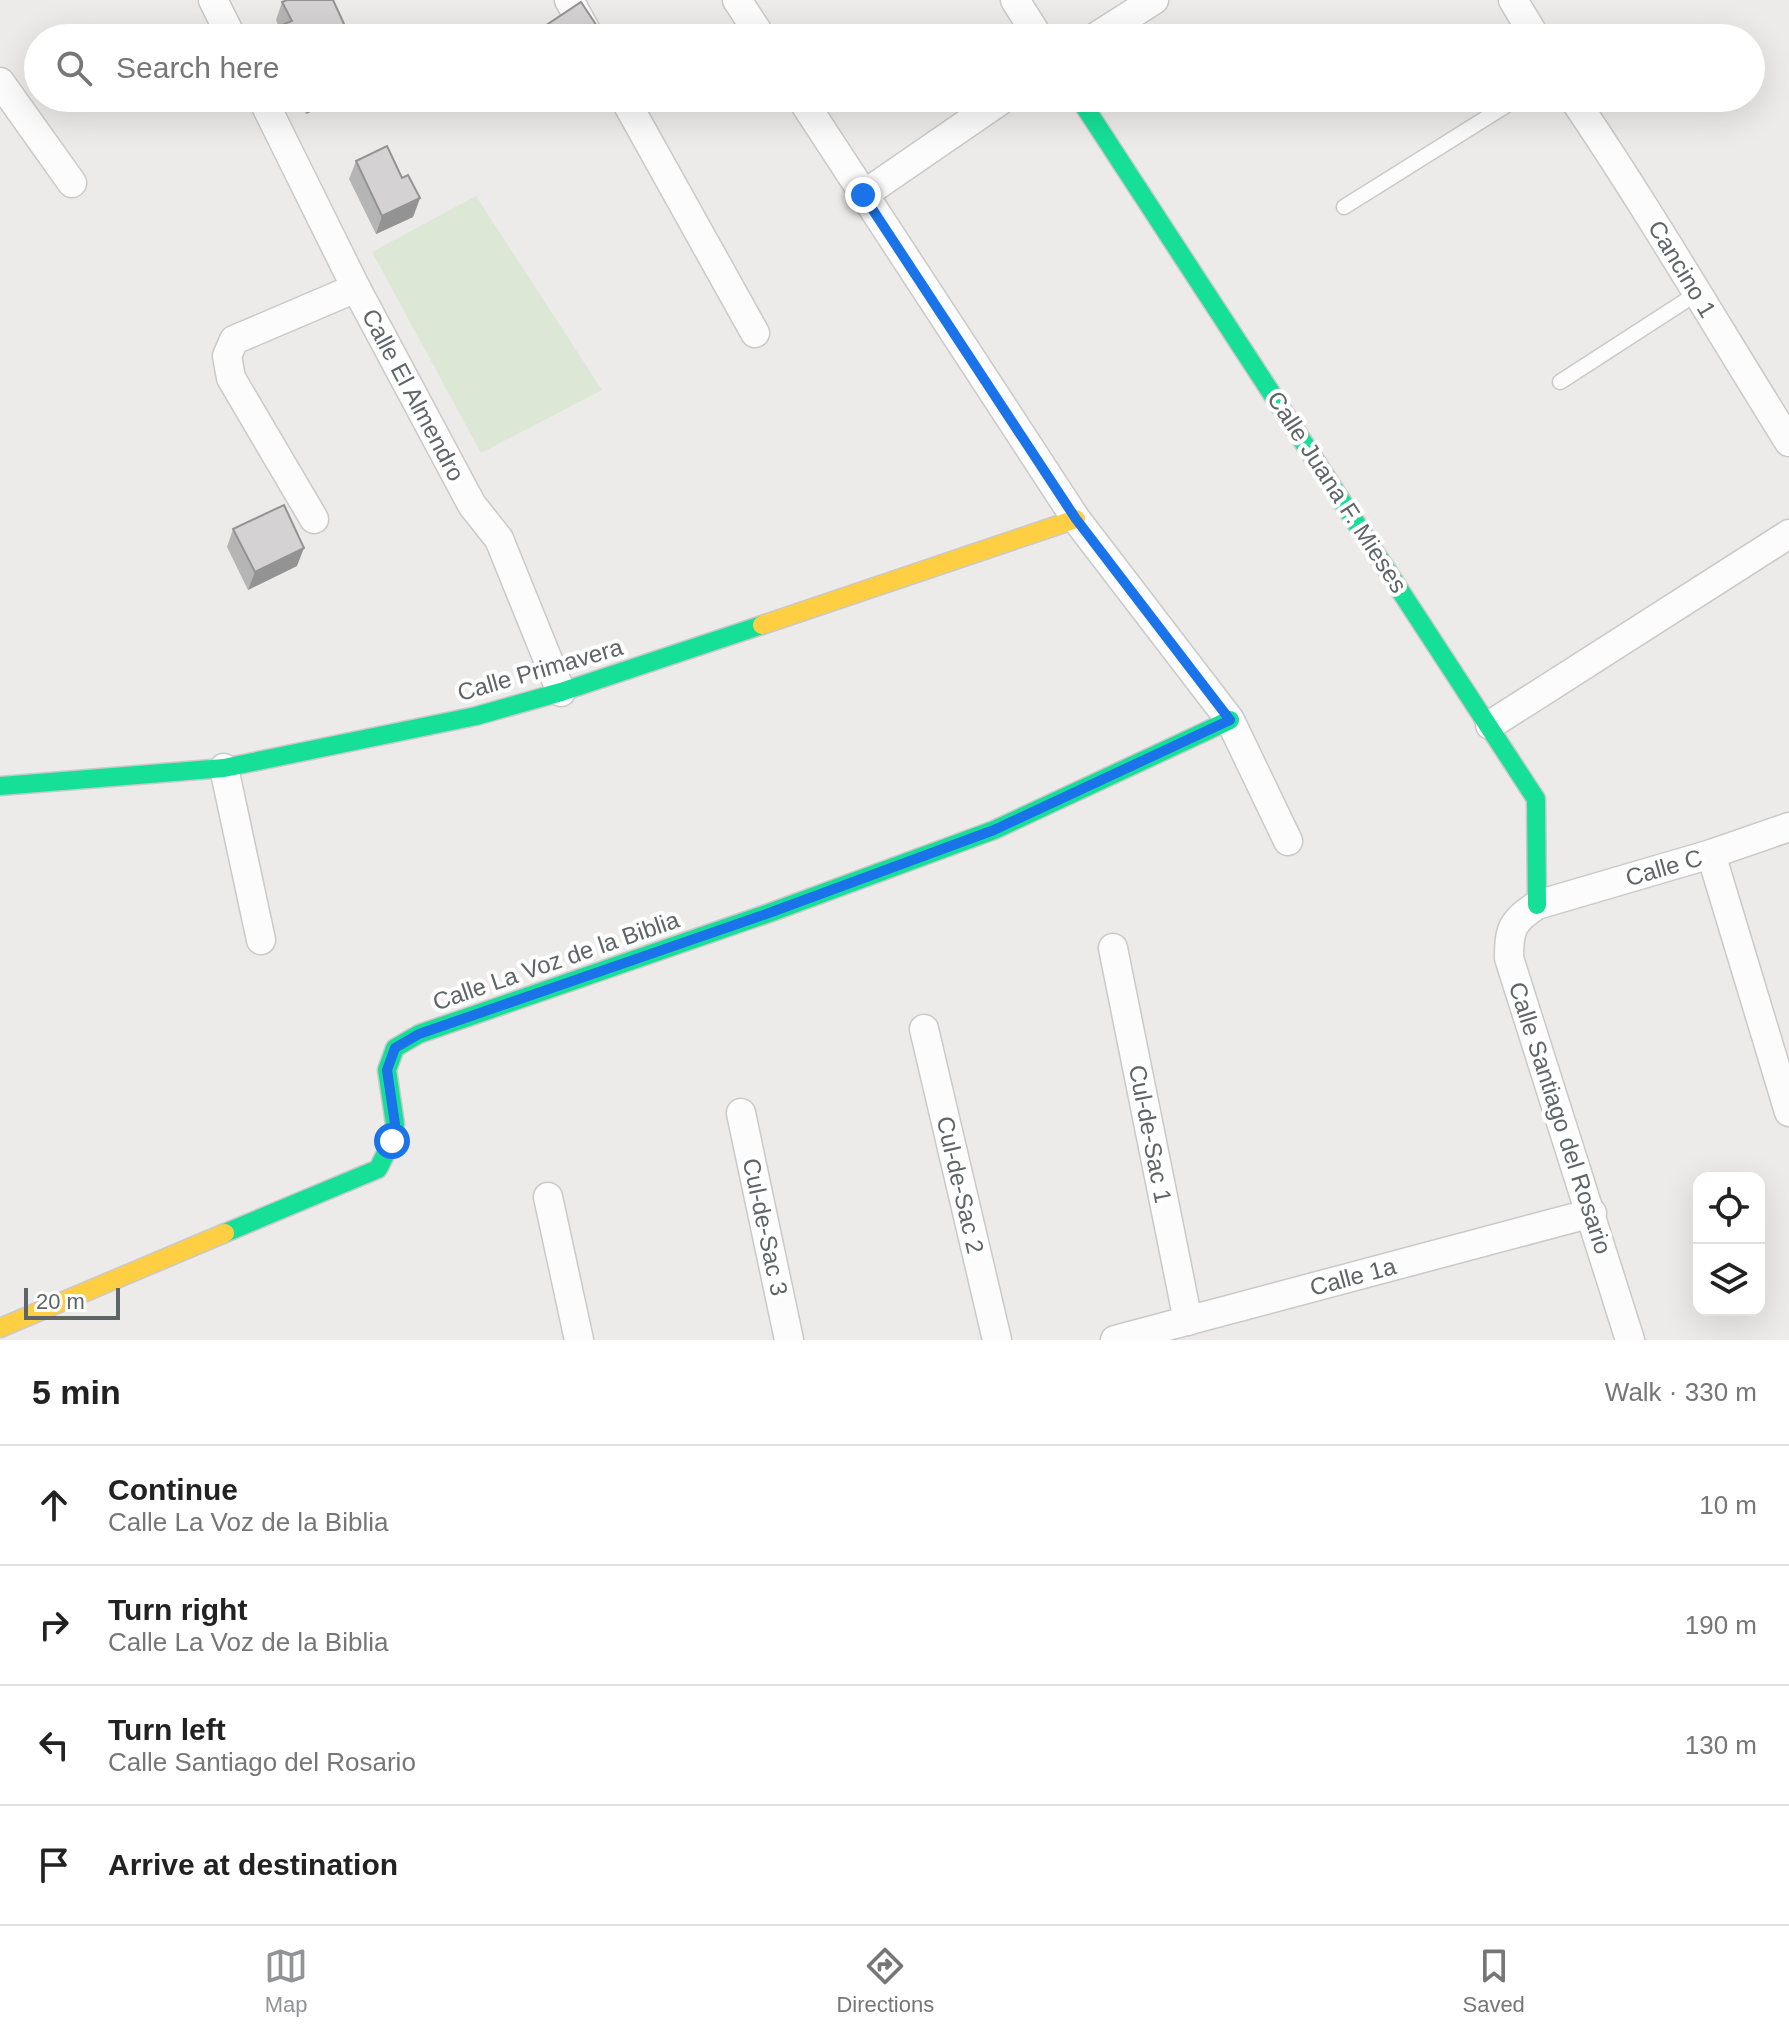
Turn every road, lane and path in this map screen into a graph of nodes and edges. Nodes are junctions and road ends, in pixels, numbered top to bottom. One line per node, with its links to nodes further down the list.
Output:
1 (213, 0): 7 (street)
2 (569, 0): 8 (street)
3 (737, 0): 9 (street)
4 (1015, 0): 10 (street)
5 (1154, 0): 11 (street)
6 (1513, 0): 12 (street)
7 (225, 24)
8 (582, 24)
9 (753, 24)
10 (1030, 24)
11 (1116, 24)
12 (1528, 24)
13 (0, 82): 21 (street)
14 (269, 112): 24 (street, Calle El Almendro)
15 (632, 112): 26 (street)
16 (810, 112): 22 (street)
17 (984, 112): 22 (street)
18 (1088, 112): 34 (street, Calle Juana F. Mieses)
19 (1496, 112): 23 (lane)
20 (1582, 112): 25 (street, Cancino 1)
21 (72, 183)
22 (863, 195): 30 (street)
23 (1344, 207)
24 (356, 288): 29 (street); 32 (street, Calle El Almendro)
25 (1696, 294): 27 (lane); 28 (street, Cancino 1)
26 (755, 333)
27 (1560, 382)
28 (1789, 442)
29 (314, 519)
30 (1076, 519): 32 (street, Calle Primavera); 33 (street)
31 (1789, 534): 34 (street)
32 (561, 692): 35 (street, Calle Primavera)
33 (1230, 720): 38 (street); 49 (street, Calle La Voz de la Biblia)
34 (1490, 725): 40 (street, Calle Juana F. Mieses)
35 (224, 768): 36 (street, Calle Primavera); 41 (street)
36 (0, 786)
37 (1789, 827): 39 (street, Calle C)
38 (1288, 841)
39 (1711, 854): 40 (street, Calle C); 44 (street)
40 (1537, 905): 47 (street, Calle Santiago del Rosario)
41 (261, 940)
42 (1113, 948): 48 (street, Cul-de-Sac 1)
43 (924, 1029): 52 (street, Cul-de-Sac 2)
44 (1789, 1112)
45 (741, 1113): 51 (street, Cul-de-Sac 3)
46 (548, 1197): 50 (street)
47 (1592, 1213): 48 (street, Calle 1a); 54 (street, Calle Santiago del Rosario)
48 (1188, 1321): 53 (street, Calle 1a)
49 (0, 1328)
50 (579, 1340)
51 (789, 1340)
52 (997, 1340)
53 (1115, 1340)
54 (1630, 1340)

